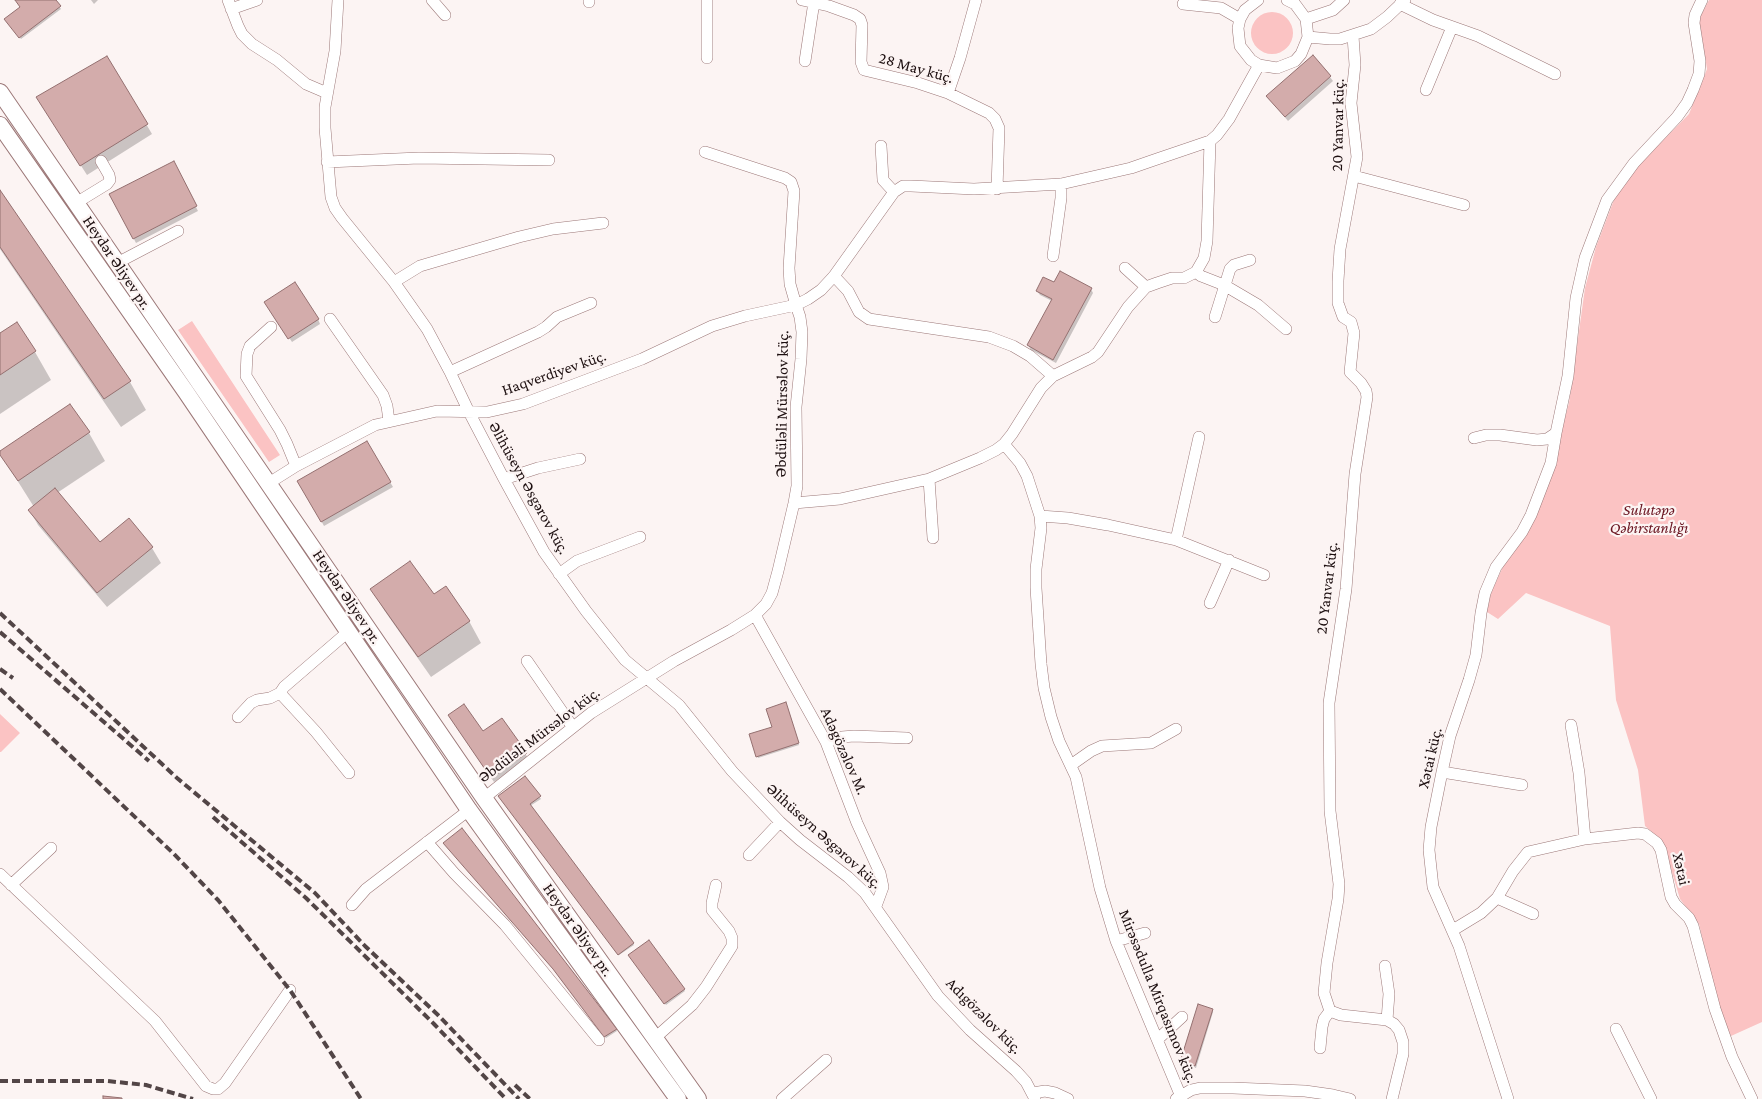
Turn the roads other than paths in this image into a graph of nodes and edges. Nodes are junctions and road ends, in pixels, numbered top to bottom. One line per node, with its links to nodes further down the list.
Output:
1 (257, 0): 14 (street)
2 (338, 0): 27 (street, Əlihüseyn Əsgərov küç.)
3 (432, 0): 15 (street)
4 (707, 0): 21 (street)
5 (802, 0): 11 (street, 28 May küç.)
6 (976, 0): 28 (street)
7 (1287, 0): 17 (street)
8 (1344, 0): 17 (street)
9 (1702, 0): 63 (street, Xətai küç.)
10 (1252, 1): 16 (street)
11 (814, 2): 22 (street); 28 (street, 28 May küç.)
12 (1402, 2): 18 (street); 19 (street)
13 (1183, 4): 16 (street)
14 (230, 5): 27 (street)
15 (445, 15)
16 (1240, 19): 23 (street)
17 (1306, 19): 20 (street)
18 (1452, 27): 24 (street); 25 (street)
19 (1353, 36): 20 (street); 36 (street, 20 Yanvar küç.)
20 (1308, 37): 23 (street)
21 (707, 58)
22 (805, 61)
23 (1259, 65): 30 (street)
24 (1555, 74)
25 (1426, 90)
26 (0, 92): 40 (main road, Heydər Əliyev pr.)
27 (327, 92): 35 (street, Əlihüseyn Əsgərov küç.)
28 (948, 93): 38 (street, 28 May küç.)
29 (0, 125): 72 (main road, Heydər Əliyev pr.)
30 (1210, 141): 37 (street); 48 (street)
31 (880, 146): 39 (street)
32 (705, 152): 54 (street, Əbdüləli Mürsəlov küç.)
33 (549, 160): 35 (street)
34 (101, 161): 40 (street)
35 (327, 162): 50 (street, Əlihüseyn Əsgərov küç.)
36 (1354, 176): 41 (street); 116 (street, 20 Yanvar küç.)
37 (1061, 184): 38 (street); 44 (street)
38 (997, 189): 39 (street)
39 (894, 192): 49 (street)
40 (76, 203): 46 (main road, Heydər Əliyev pr.)
41 (1464, 205)
42 (603, 223): 50 (street)
43 (178, 230): 46 (street)
44 (1053, 256)
45 (1250, 260): 51 (street)
46 (117, 263): 71 (main road, Heydər Əliyev pr.)
47 (1125, 268): 52 (street)
48 (1196, 272): 51 (street); 52 (street)
49 (834, 276): 54 (street); 60 (street)
50 (394, 282): 59 (street, Əlihüseyn Əsgərov küç.)
51 (1224, 285): 55 (street); 58 (street)
52 (1146, 288): 60 (street)
53 (591, 303): 59 (street)
54 (796, 306): 61 (street, Haqverdiyev küç.); 73 (street, Əbdüləli Mürsəlov küç.)
55 (1215, 317)
56 (330, 318): 62 (street)
57 (272, 327): 68 (street)
58 (1286, 329)
59 (450, 372): 61 (street, Əlihüseyn Əsgərov küç.)
60 (1053, 376): 66 (street)
61 (469, 412): 62 (street, Haqverdiyev küç.); 69 (street, Əlihüseyn Əsgərov küç.)
62 (389, 421): 68 (street, Haqverdiyev küç.)
63 (1556, 433): 65 (street); 94 (street, Xətai küç.)
64 (1199, 437): 77 (street)
65 (1474, 438)
66 (1004, 444): 70 (street); 74 (street, Mirəsədulla Mirqasımov küç.)
67 (580, 459): 69 (street)
68 (296, 466): 71 (street, Haqverdiyev küç.)
69 (504, 479): 79 (street, Əlihüseyn Əsgərov küç.)
70 (929, 480): 73 (street); 76 (street)
71 (269, 483): 72 (main road); 97 (main road, Heydər Əliyev pr.)
72 (254, 492): 83 (main road, Heydər Əliyev pr.)
73 (794, 503): 82 (street, Əbdüləli Mürsəlov küç.)
74 (1040, 516): 77 (street); 93 (street, Mirəsədulla Mirqasımov küç.)
75 (640, 537): 79 (street)
76 (933, 538)
77 (1176, 540): 78 (street)
78 (1229, 560): 80 (street); 81 (street)
79 (559, 574): 85 (street, Əlihüseyn Əsgərov küç.)
80 (1264, 575)
81 (1210, 603)
82 (754, 615): 85 (street, Əbdüləli Mürsəlov küç.); 92 (street, Adəgözəlov M.)
83 (349, 631): 86 (street); 98 (main road, Heydər Əliyev pr.)
84 (527, 661): 89 (street)
85 (646, 678): 89 (street, Əbdüləli Mürsəlov küç.); 99 (street, Əlihüseyn Əsgərov küç.)
86 (280, 693): 87 (street); 95 (street)
87 (238, 717)
88 (1571, 724): 100 (street)
89 (572, 726): 97 (street, Əbdüləli Mürsəlov küç.)
90 (1176, 729): 93 (street)
91 (907, 738): 92 (street)
92 (826, 742): 109 (street, Adəgözəlov M.)
93 (1070, 765): 113 (street, Mirəsədulla Mirqasımov küç.)
94 (1442, 772): 96 (street); 111 (street, Xətai küç.)
95 (349, 773)
96 (1522, 785)
97 (484, 798): 120 (main road, Heydər Əliyev pr.)
98 (468, 810): 101 (street); 127 (main road, Heydər Əliyev pr.)
99 (780, 822): 103 (street); 109 (street, Əlihüseyn Əsgərov küç.)
100 (1585, 839): 107 (street, Xətai); 135 (street, Xətai)
101 (427, 842): 108 (street); 122 (street)
102 (51, 848): 105 (street)
103 (749, 855)
104 (0, 874): 105 (street)
105 (11, 885): 115 (street)
106 (716, 885): 120 (street)
107 (1497, 898): 110 (street); 111 (street, Xətai)
108 (352, 905)
109 (876, 906): 125 (street, Adıgözəlov küç.)
110 (1533, 914)
111 (1453, 930): 133 (street, Xətai küç.)
112 (1145, 933): 113 (street)
113 (1116, 941): 121 (street, Mirəsədulla Mirqasımov küç.)
114 (1385, 966): 118 (street)
115 (290, 990)
116 (1330, 1011): 118 (street); 123 (street)
117 (1182, 1017): 121 (street)
118 (1387, 1020): 132 (street)
119 (1616, 1029): 134 (street)
120 (654, 1038): 128 (main road, Heydər Əliyev pr.)
121 (1158, 1039): 126 (street, Mirəsədulla Mirqasımov küç.)
122 (599, 1040)
123 (1320, 1048)
124 (826, 1060): 129 (street)
125 (1034, 1096): 130 (street)
126 (1180, 1098): 131 (street)
127 (678, 1099)
128 (698, 1099)
129 (782, 1099)
130 (1068, 1099)
131 (1350, 1099)
132 (1392, 1099)
133 (1508, 1099)
134 (1651, 1099)
135 (1752, 1099)

